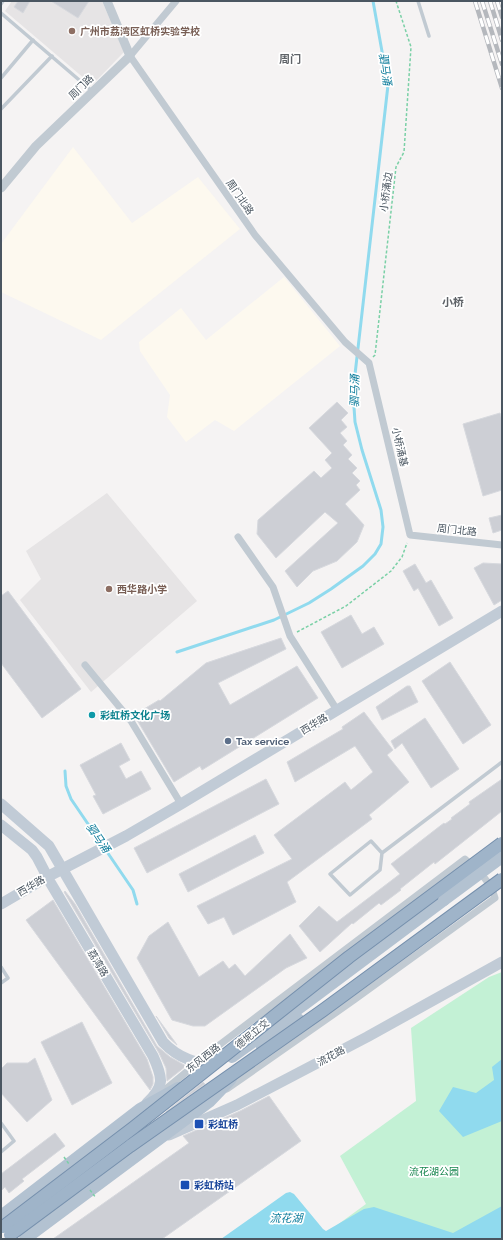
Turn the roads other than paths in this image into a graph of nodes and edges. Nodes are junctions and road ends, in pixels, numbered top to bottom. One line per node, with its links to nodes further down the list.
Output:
1 (3, 1): 5 (lane)
2 (107, 1): 10 (street)
3 (176, 1): 10 (street, 周门路)
4 (418, 1): 7 (lane)
5 (1, 4)
6 (1, 12): 8 (lane)
7 (429, 36)
8 (32, 40): 9 (lane); 11 (lane)
9 (52, 56): 12 (lane); 13 (lane)
10 (130, 56): 12 (street, 周门路); 15 (street, 周门北路)
11 (1, 78)
12 (92, 91): 14 (street, 周门路)
13 (1, 109)
14 (1, 188)
15 (369, 363): 16 (street, 小桥涌基)
16 (410, 535): 18 (street, 周门北路)
17 (238, 537): 21 (street)
18 (502, 545)
19 (502, 611): 21 (main road, 西华路)
20 (85, 665): 24 (street)
21 (338, 710): 24 (main road, 西华路)
22 (502, 762): 29 (lane)
23 (1, 804): 26 (main road, 荔湾路)
24 (181, 804): 32 (main road, 西华路)
25 (1, 825): 28 (main road, 荔湾路)
26 (42, 838): 28 (main road); 32 (main road, 荔湾路)
27 (502, 843): 47 (highway, 德坭立交, bridge)
28 (32, 850): 33 (main road, 荔湾路)
29 (382, 853): 29 (lane)
30 (502, 856): 39 (main road, bridge)
31 (502, 866): 39 (main road)
32 (63, 870): 33 (main road, 西华路); 41 (main road, 荔湾路)
33 (47, 877): 35 (main road, 西华路); 43 (main road, 荔湾路)
34 (502, 879): 47 (highway, 德坭立交, bridge)
35 (1, 904)
36 (502, 962): 45 (main road, 流花路)
37 (1, 967): 38 (lane)
38 (1, 983)
39 (311, 1004): 40 (main road); 42 (main road)
40 (232, 1056): 41 (main road); 43 (main road)
41 (197, 1063): 42 (street, 东风西路); 43 (street, 东风西路)
42 (209, 1102): 45 (main road)
43 (140, 1109): 47 (main road, 东风西路)
44 (1, 1123): 46 (lane)
45 (156, 1141): 48 (main road)
46 (1, 1152)
47 (5, 1226)
48 (25, 1239)

